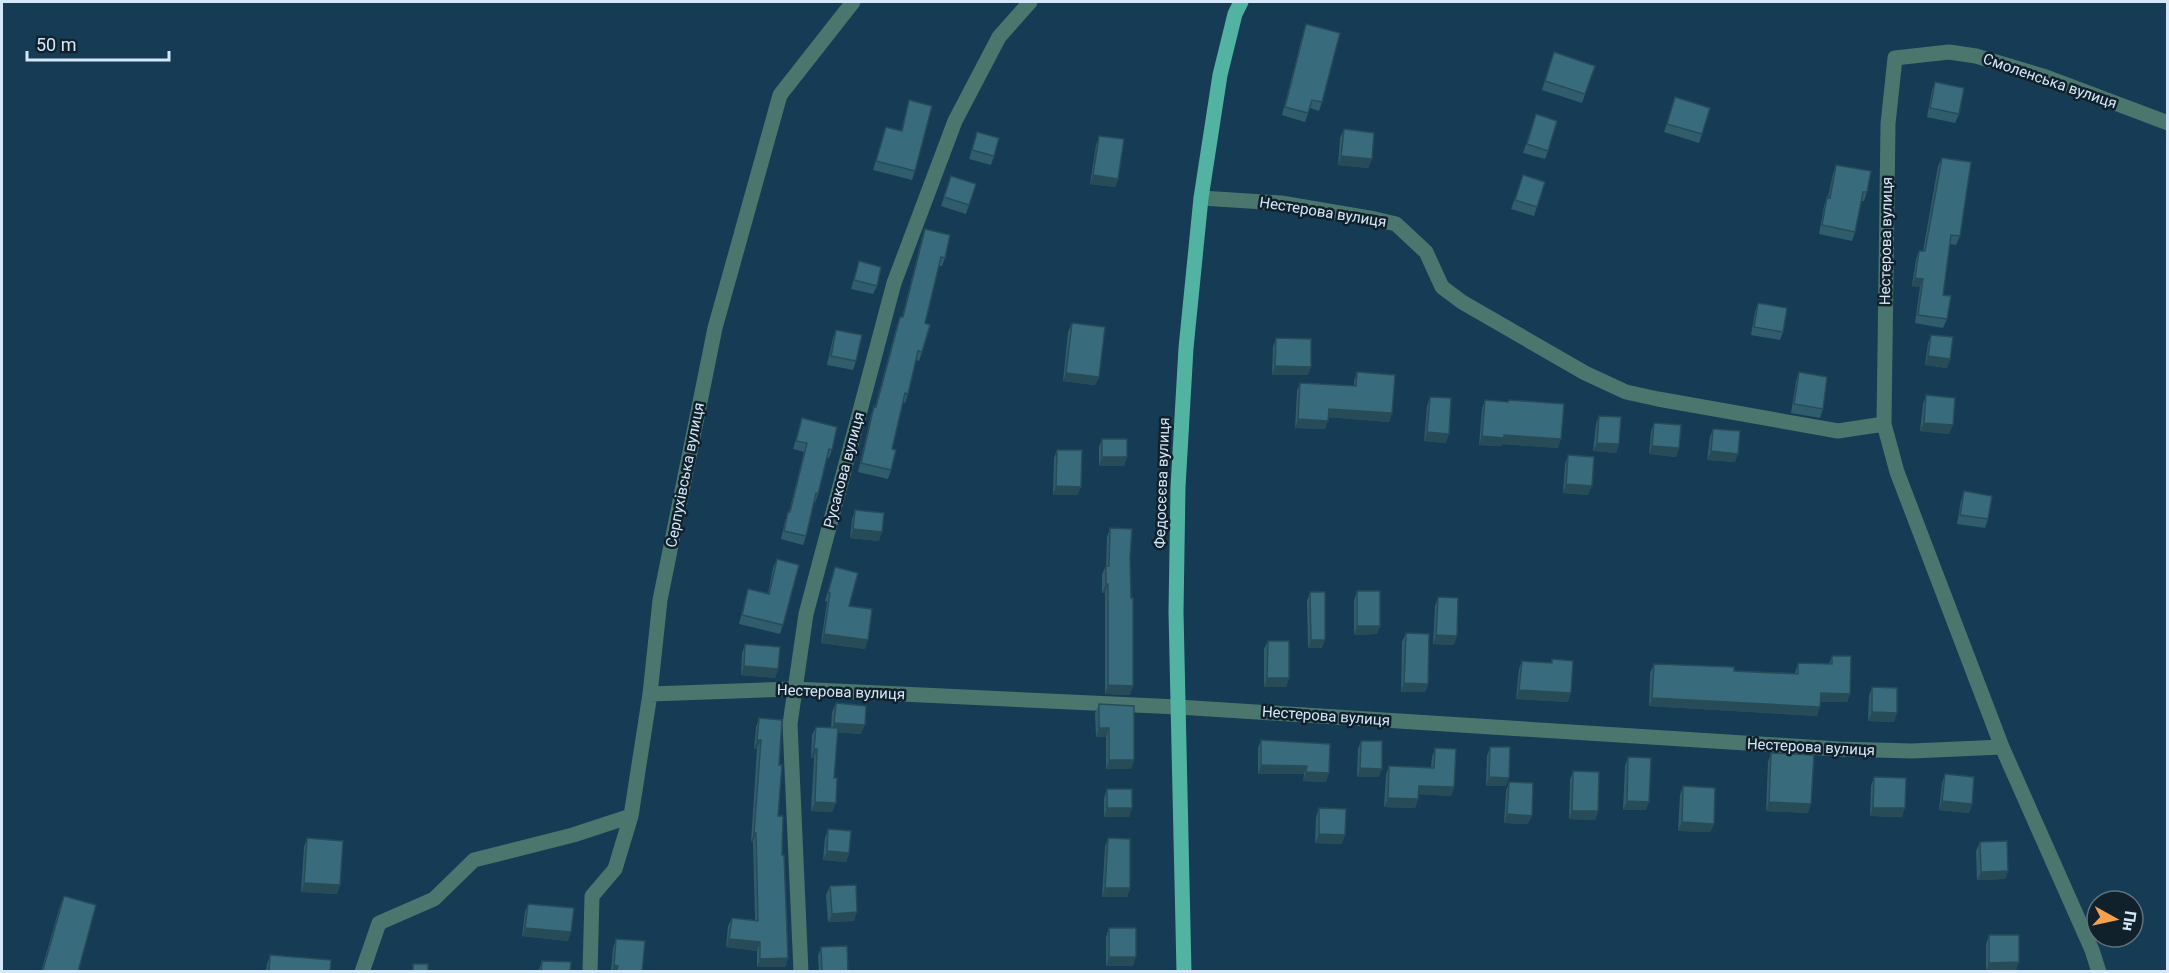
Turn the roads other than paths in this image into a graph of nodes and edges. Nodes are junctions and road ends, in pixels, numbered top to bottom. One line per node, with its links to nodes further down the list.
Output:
1 (853, 2): 9 (street, Серпухівська вулиця)
2 (1030, 2): 8 (street, Русакова вулиця)
3 (1241, 2): 6 (main road, Федосєєва вулиця)
4 (1895, 58): 5 (street, Смоленська вулиця); 7 (street, Нестерова вулиця)
5 (2168, 123)
6 (1201, 198): 7 (street, Нестерова вулиця); 10 (main road, Федосєєва вулиця)
7 (1884, 424): 11 (street, Нестерова вулиця)
8 (794, 689): 9 (street, Нестерова вулиця); 10 (street, Нестерова вулиця); 15 (street, Русакова вулиця)
9 (650, 693): 12 (street, Серпухівська вулиця)
10 (1178, 706): 11 (street, Нестерова вулиця); 16 (main road, Федосєєва вулиця)
11 (2002, 747): 17 (street, Нестерова вулиця)
12 (631, 816): 13 (street); 14 (street, Серпухівська вулиця)
13 (362, 972)
14 (590, 972)
15 (801, 972)
16 (1184, 972)
17 (2099, 972)

